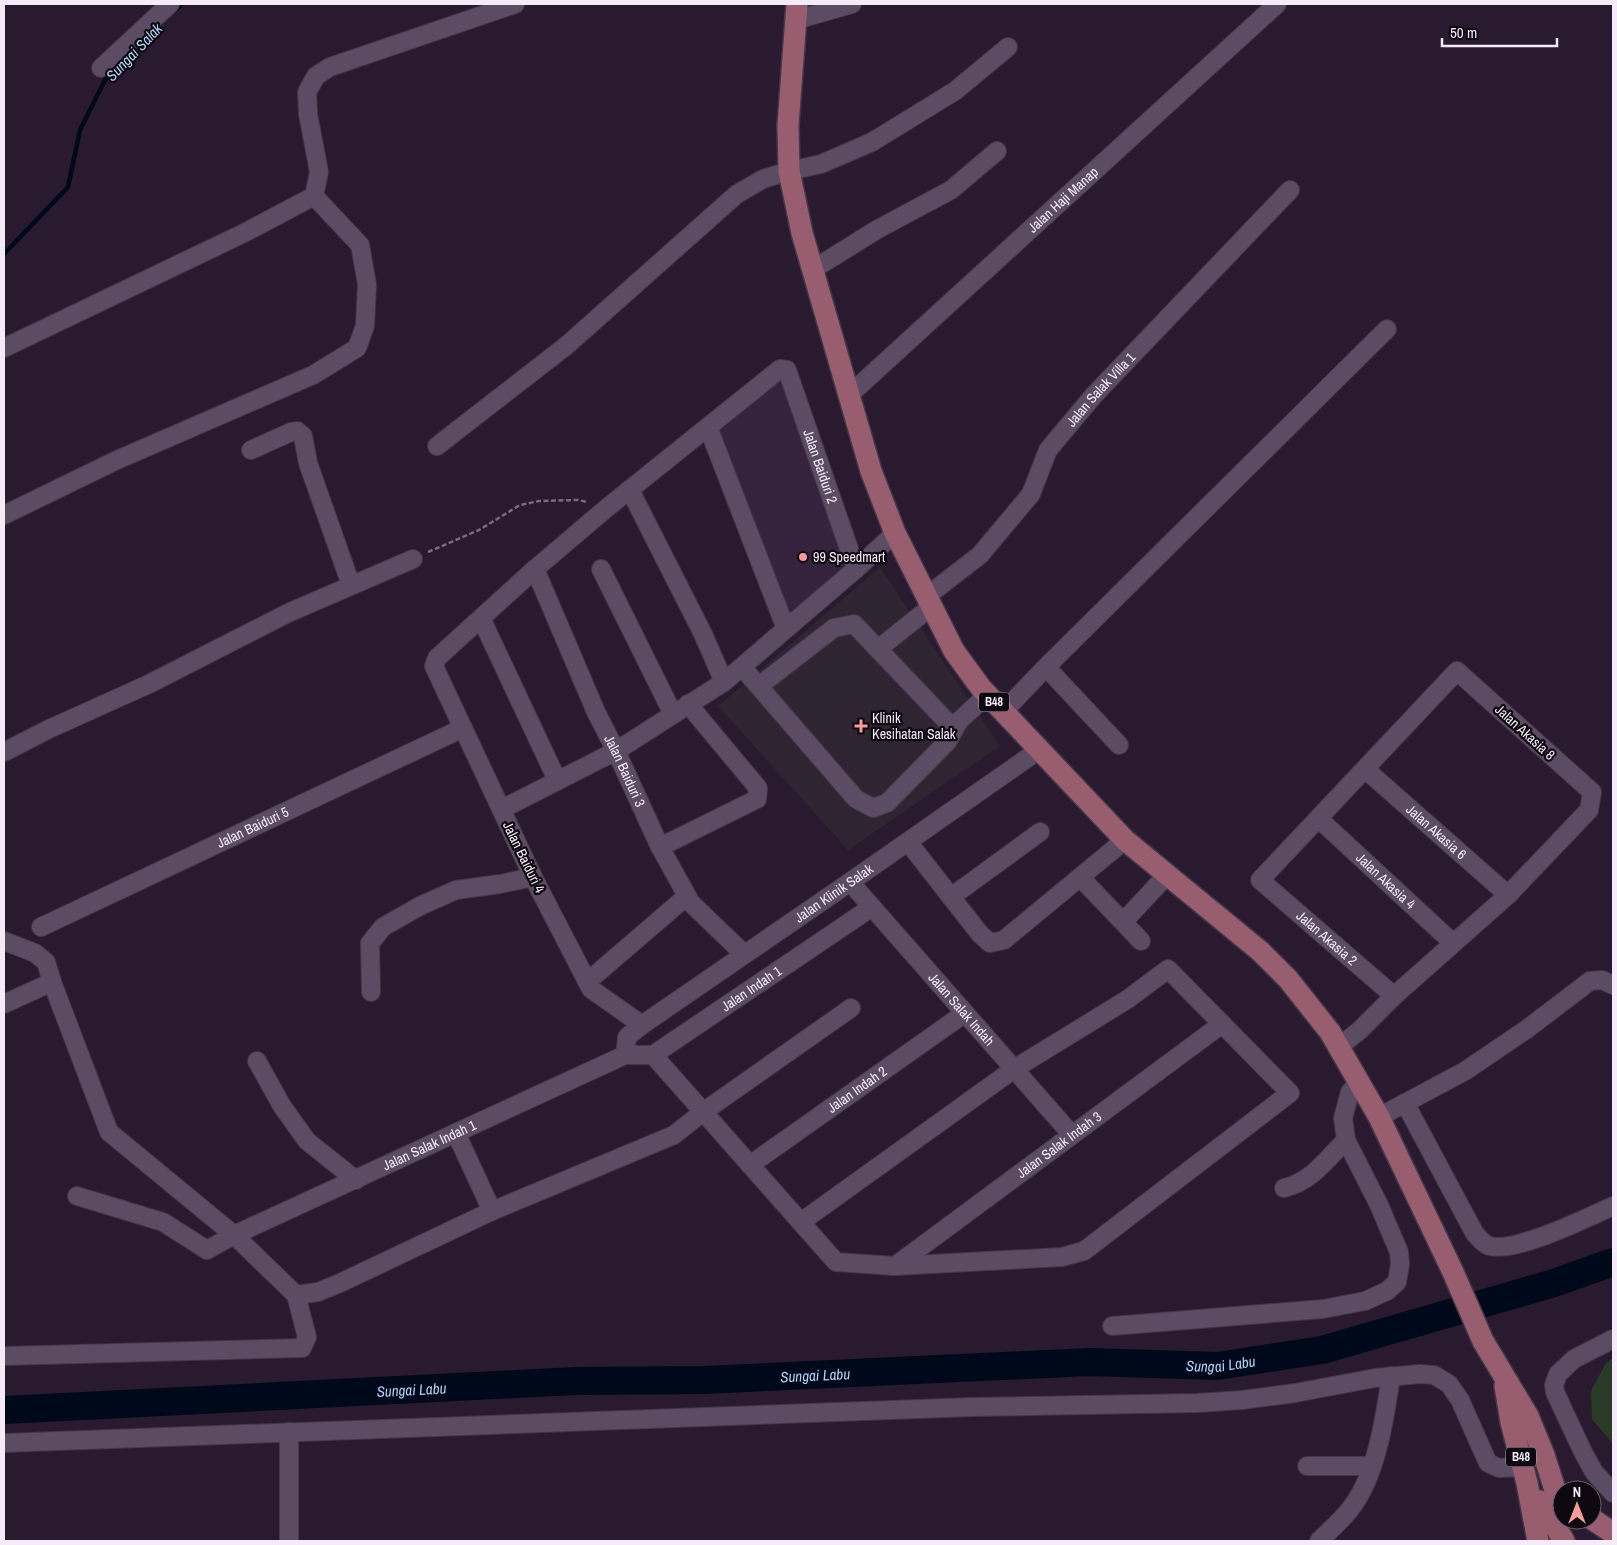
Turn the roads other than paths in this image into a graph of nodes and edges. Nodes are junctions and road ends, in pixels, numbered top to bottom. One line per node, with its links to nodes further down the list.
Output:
1 (170, 4): 7 (street)
2 (515, 4): 11 (street)
3 (852, 4): 5 (street)
4 (1277, 4): 15 (street, Jalan Haji Manap)
5 (796, 12): 9 (main road, B48)
6 (1008, 47): 9 (street)
7 (101, 68)
8 (997, 151): 12 (street)
9 (789, 171): 12 (main road, B48); 17 (street)
10 (1290, 190): 27 (street, Jalan Salak Villa 1)
11 (314, 196): 14 (street); 20 (street)
12 (812, 270): 15 (main road, B48)
13 (1387, 330): 32 (street)
14 (4, 348)
15 (848, 396): 21 (main road, B48)
16 (708, 426): 19 (street); 23 (street, Jalan Baiduri 2); 29 (street)
17 (437, 446)
18 (252, 450): 26 (street)
19 (630, 490): 24 (street); 33 (street)
20 (4, 515)
21 (895, 533): 23 (street); 27 (main road, B48)
22 (413, 558): 26 (street)
23 (856, 568): 29 (street)
24 (536, 569): 28 (street); 43 (street, Jalan Baiduri 3)
25 (602, 569): 38 (street)
26 (351, 585): 44 (street)
27 (929, 601): 30 (street, Jalan Salak Villa 1); 35 (main road, B48)
28 (481, 618): 39 (street, Jalan Baiduri 4); 46 (street)
29 (786, 629): 31 (street)
30 (878, 649): 34 (street); 40 (street)
31 (742, 667): 33 (street); 34 (street)
32 (1046, 667): 37 (street); 41 (street)
33 (724, 682): 36 (street)
34 (759, 686): 40 (street)
35 (987, 695): 37 (main road, B48); 40 (street)
36 (688, 704): 38 (street); 52 (street)
37 (1003, 712): 42 (main road, B48)
38 (673, 714): 43 (street)
39 (463, 728): 47 (street, Jalan Baiduri 4); 62 (street, Jalan Baiduri 5)
40 (954, 729)
41 (1119, 746)
42 (1039, 750): 50 (main road, B48); 51 (street, Jalan Klinik Salak)
43 (616, 751): 46 (street); 52 (street, Jalan Baiduri 3)
44 (4, 752)
45 (1365, 769): 48 (street); 57 (street, Jalan Akasia 6); 57 (street, Jalan Akasia 8)
46 (557, 780): 47 (street)
47 (502, 809): 54 (street, Jalan Baiduri 4)
48 (1319, 819): 65 (street, Jalan Akasia 4); 71 (street, Jalan Akasia 2)
49 (1040, 832): 59 (street)
50 (1125, 840): 53 (main road, B48); 55 (street)
51 (908, 842): 56 (street, Jalan Klinik Salak); 59 (street)
52 (660, 847): 58 (street, Jalan Baiduri 3)
53 (1166, 876): 61 (street); 77 (main road, B48)
54 (533, 877): 69 (street, Jalan Baiduri 4); 70 (street)
55 (1080, 877): 59 (street); 61 (street)
56 (850, 882): 60 (street, Jalan Salak Indah); 66 (street, Jalan Klinik Salak)
57 (1508, 895): 65 (street)
58 (687, 896): 66 (street, Jalan Baiduri 3); 69 (street)
59 (952, 897)
60 (872, 907): 74 (street, Jalan Salak Indah); 79 (street, Jalan Indah 1)
61 (1123, 922): 64 (street)
62 (41, 926)
63 (4, 941): 68 (street)
64 (1141, 941)
65 (1453, 943): 71 (street)
66 (744, 954): 76 (street, Jalan Klinik Salak)
67 (1609, 978): 83 (street)
68 (52, 982): 72 (street); 96 (street)
69 (587, 982): 76 (street, Jalan Baiduri 4)
70 (371, 992)
71 (1394, 996): 77 (street)
72 (4, 1004)
73 (851, 1008): 84 (street)
74 (964, 1013): 81 (street, Jalan Salak Indah); 89 (street, Jalan Indah 2)
75 (1222, 1024): 81 (street); 87 (street, Jalan Salak Indah 3); 97 (street)
76 (642, 1025): 78 (street, Jalan Klinik Salak)
77 (1339, 1047): 82 (main road, B48)
78 (625, 1055): 79 (street); 86 (street, Jalan Salak Indah 1)
79 (652, 1055): 84 (street)
80 (257, 1061): 90 (street)
81 (1014, 1069): 87 (street, Jalan Salak Indah); 95 (street)
82 (1360, 1081): 85 (main road, B48); 88 (street)
83 (1406, 1103): 85 (street); 93 (street)
84 (703, 1112): 89 (street); 94 (street)
85 (1379, 1117): 102 (main road, B48)
86 (456, 1133): 90 (street, Jalan Salak Indah 1); 94 (street)
87 (1072, 1135): 97 (street, Jalan Salak Indah 3)
88 (1346, 1140): 91 (street); 99 (street)
89 (750, 1164): 95 (street)
90 (356, 1180): 96 (street, Jalan Salak Indah 1)
91 (1284, 1188)
92 (77, 1196): 96 (street, Jalan Salak Indah 1)
93 (1613, 1206)
94 (492, 1211): 98 (street)
95 (801, 1222): 97 (street)
96 (234, 1235): 98 (street)
97 (896, 1266)
98 (296, 1295): 101 (street)
99 (1112, 1326)
100 (1613, 1339): 112 (street)
101 (4, 1356)
102 (1503, 1374): 106 (main road, B48); 109 (main road, B48)
103 (1390, 1376): 104 (street); 108 (street); 109 (street)
104 (289, 1432): 105 (street); 116 (street)
105 (4, 1443)
106 (1544, 1455): 110 (main road, B48); 111 (main road)
107 (1307, 1466): 108 (street)
108 (1371, 1466): 117 (street)
109 (1526, 1475): 118 (main road, B48); 119 (main road)
110 (1552, 1480)
111 (1559, 1480)
112 (1613, 1493)
113 (1602, 1526): 114 (main road)
114 (1613, 1533)
115 (1613, 1540): 120 (main road)
116 (289, 1541)
117 (1320, 1541)
118 (1538, 1541)
119 (1564, 1541)
120 (1608, 1541)

